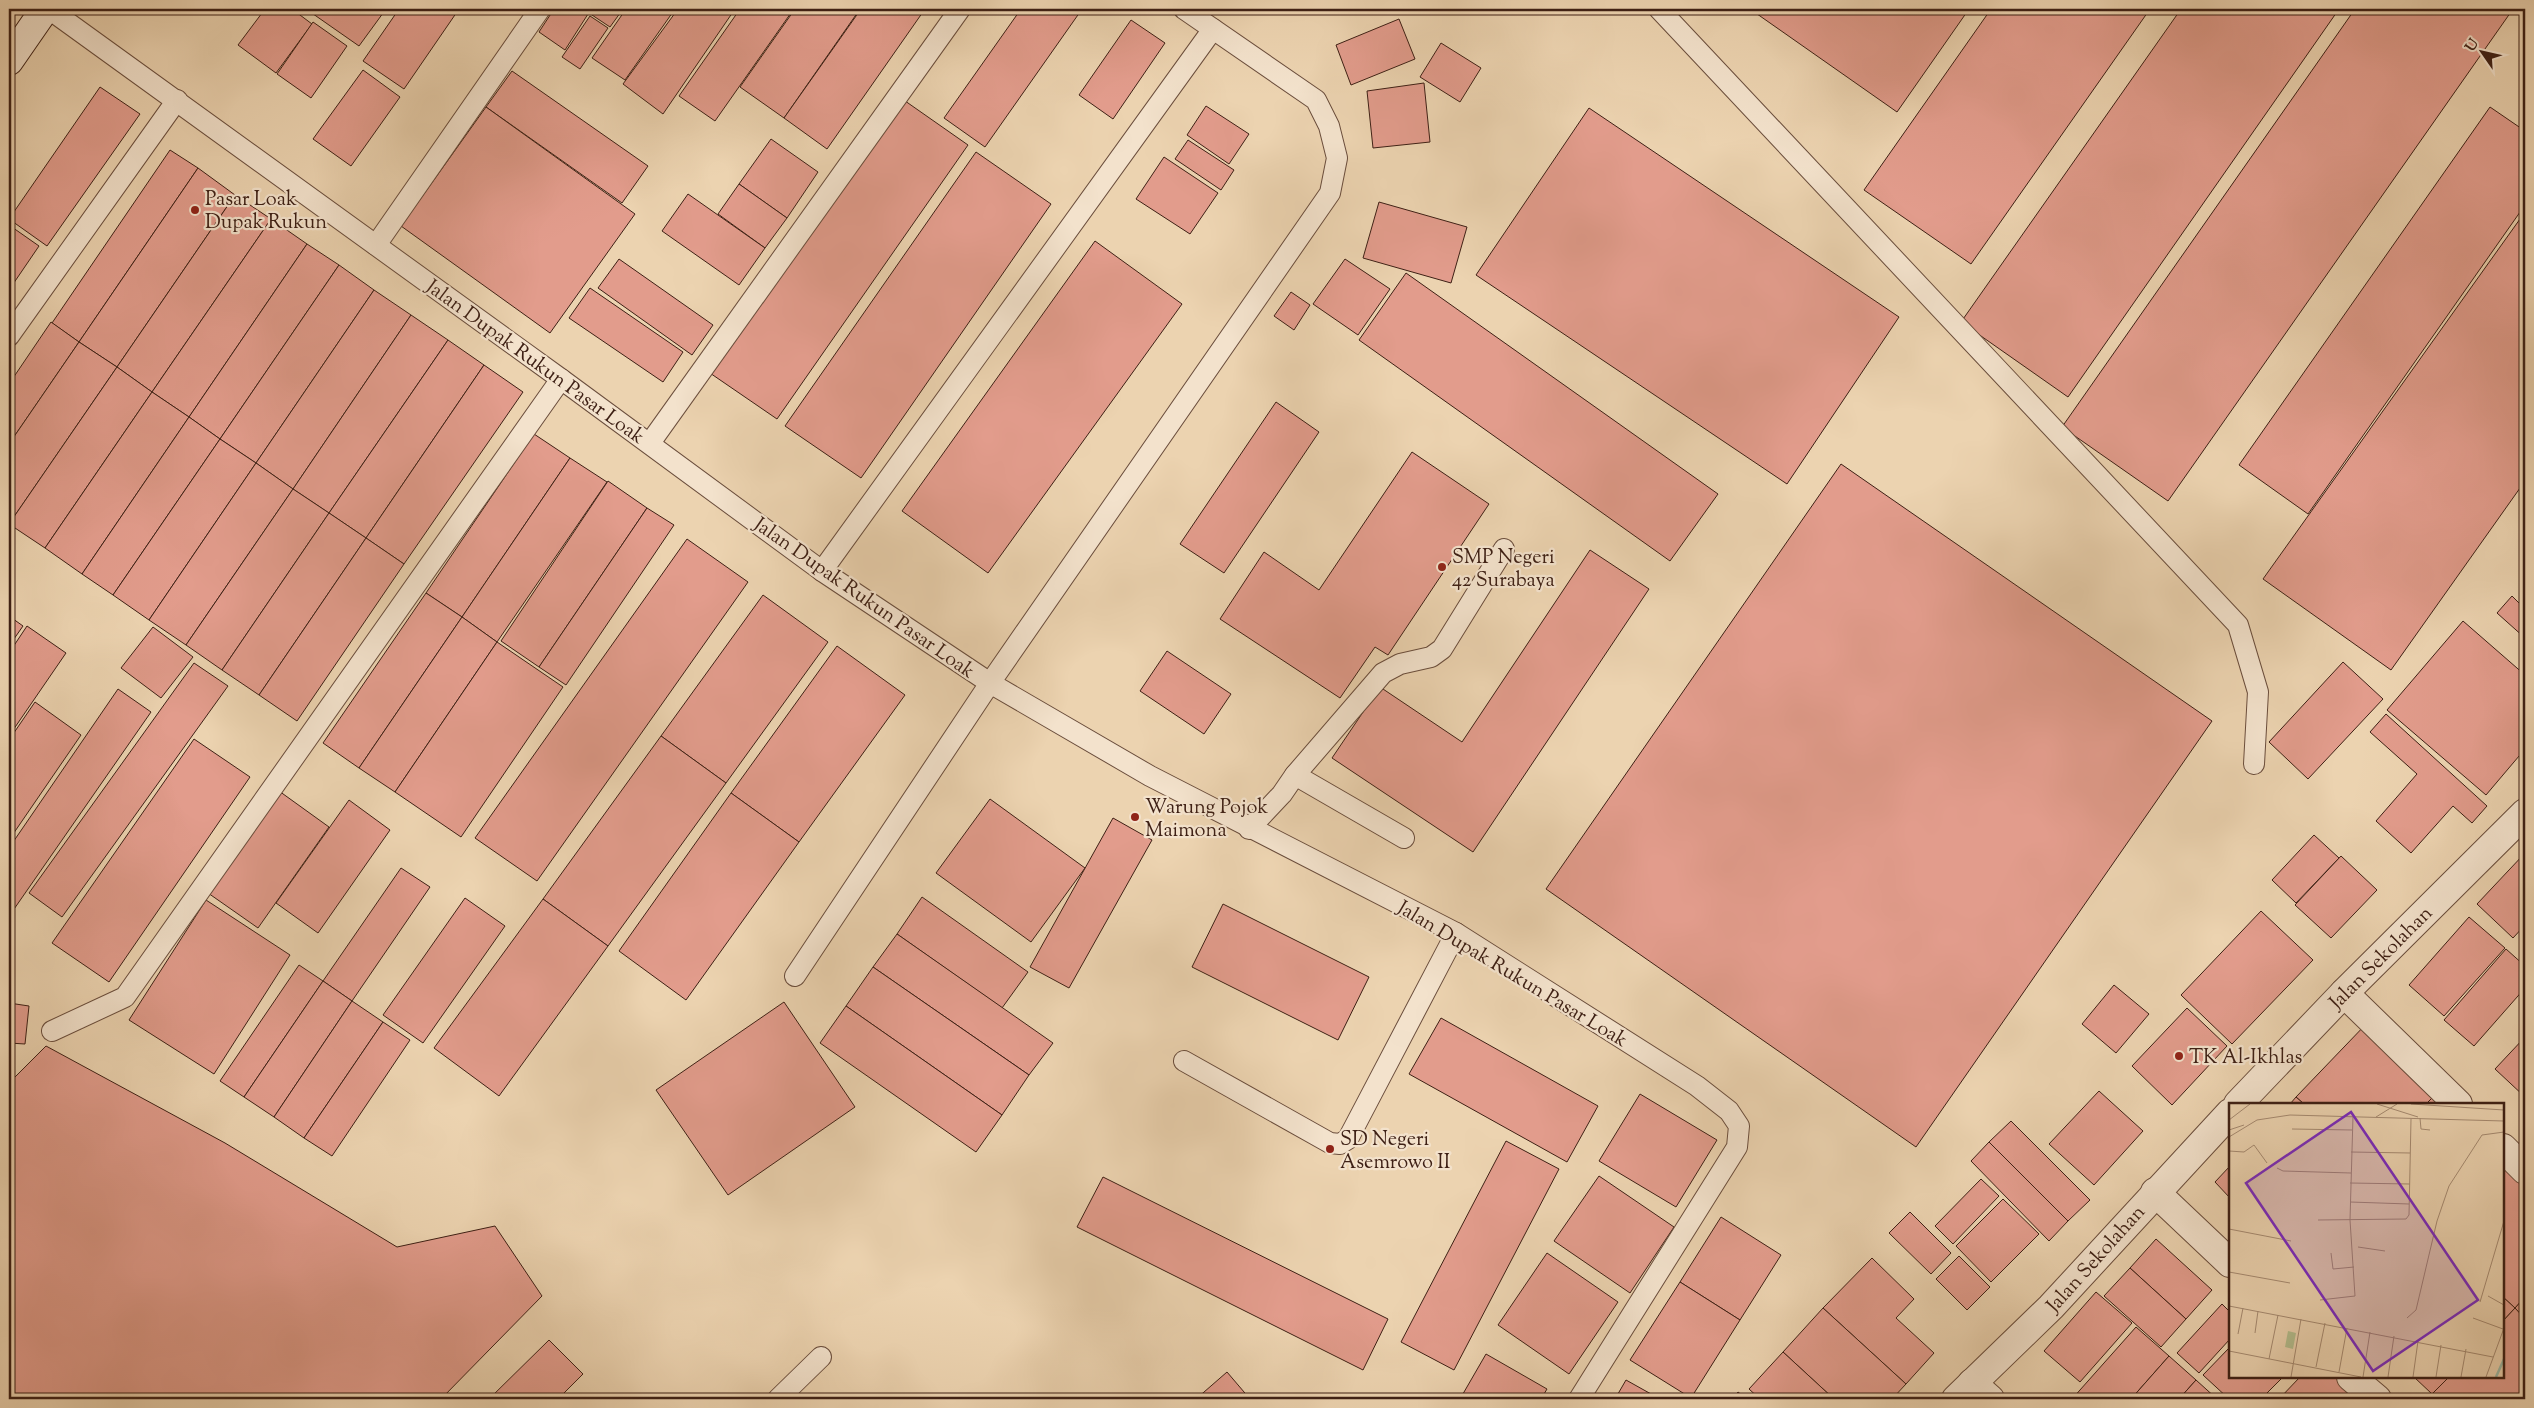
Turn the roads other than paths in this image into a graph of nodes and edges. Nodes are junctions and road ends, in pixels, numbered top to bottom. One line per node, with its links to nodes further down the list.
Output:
1 (45, 9): 8 (street)
2 (49, 9): 9 (lane, Jalan Dupak Rukun Pasar Loak)
3 (540, 9): 10 (lane)
4 (960, 9): 13 (lane)
5 (1184, 9): 7 (lane)
6 (1659, 9): 17 (lane)
7 (1213, 29): 15 (lane); 16 (lane)
8 (9, 61)
9 (177, 100): 10 (lane, Jalan Dupak Rukun Pasar Loak); 11 (lane)
10 (376, 245): 12 (lane, Jalan Dupak Rukun Pasar Loak)
11 (9, 336)
12 (561, 378): 13 (lane, Jalan Dupak Rukun Pasar Loak); 25 (lane)
13 (650, 443): 15 (lane, Jalan Dupak Rukun Pasar Loak)
14 (1504, 550): 18 (lane)
15 (822, 571): 16 (lane, Jalan Dupak Rukun Pasar Loak)
16 (990, 683): 20 (lane, Jalan Dupak Rukun Pasar Loak); 23 (lane)
17 (2254, 764)
18 (1295, 775): 20 (lane); 21 (lane)
19 (2525, 813): 24 (street, Jalan Sekolahan)
20 (1249, 828): 22 (lane, Jalan Dupak Rukun Pasar Loak)
21 (1404, 838)
22 (1456, 933): 26 (lane); 38 (lane, Jalan Dupak Rukun Pasar Loak)
23 (795, 976)
24 (2344, 993): 27 (street, Jalan Sekolahan); 28 (street)
25 (52, 1031)
26 (1184, 1062)
27 (2239, 1103)
28 (2457, 1103)
29 (2229, 1114): 32 (street, Jalan Sekolahan)
30 (2504, 1149): 31 (street)
31 (2525, 1170)
32 (2155, 1192): 33 (street); 36 (street, Jalan Sekolahan)
33 (2229, 1263)
34 (821, 1357): 37 (lane)
35 (2352, 1378): 39 (street)
36 (1972, 1394)
37 (778, 1399)
38 (1579, 1399)
39 (2377, 1399)

